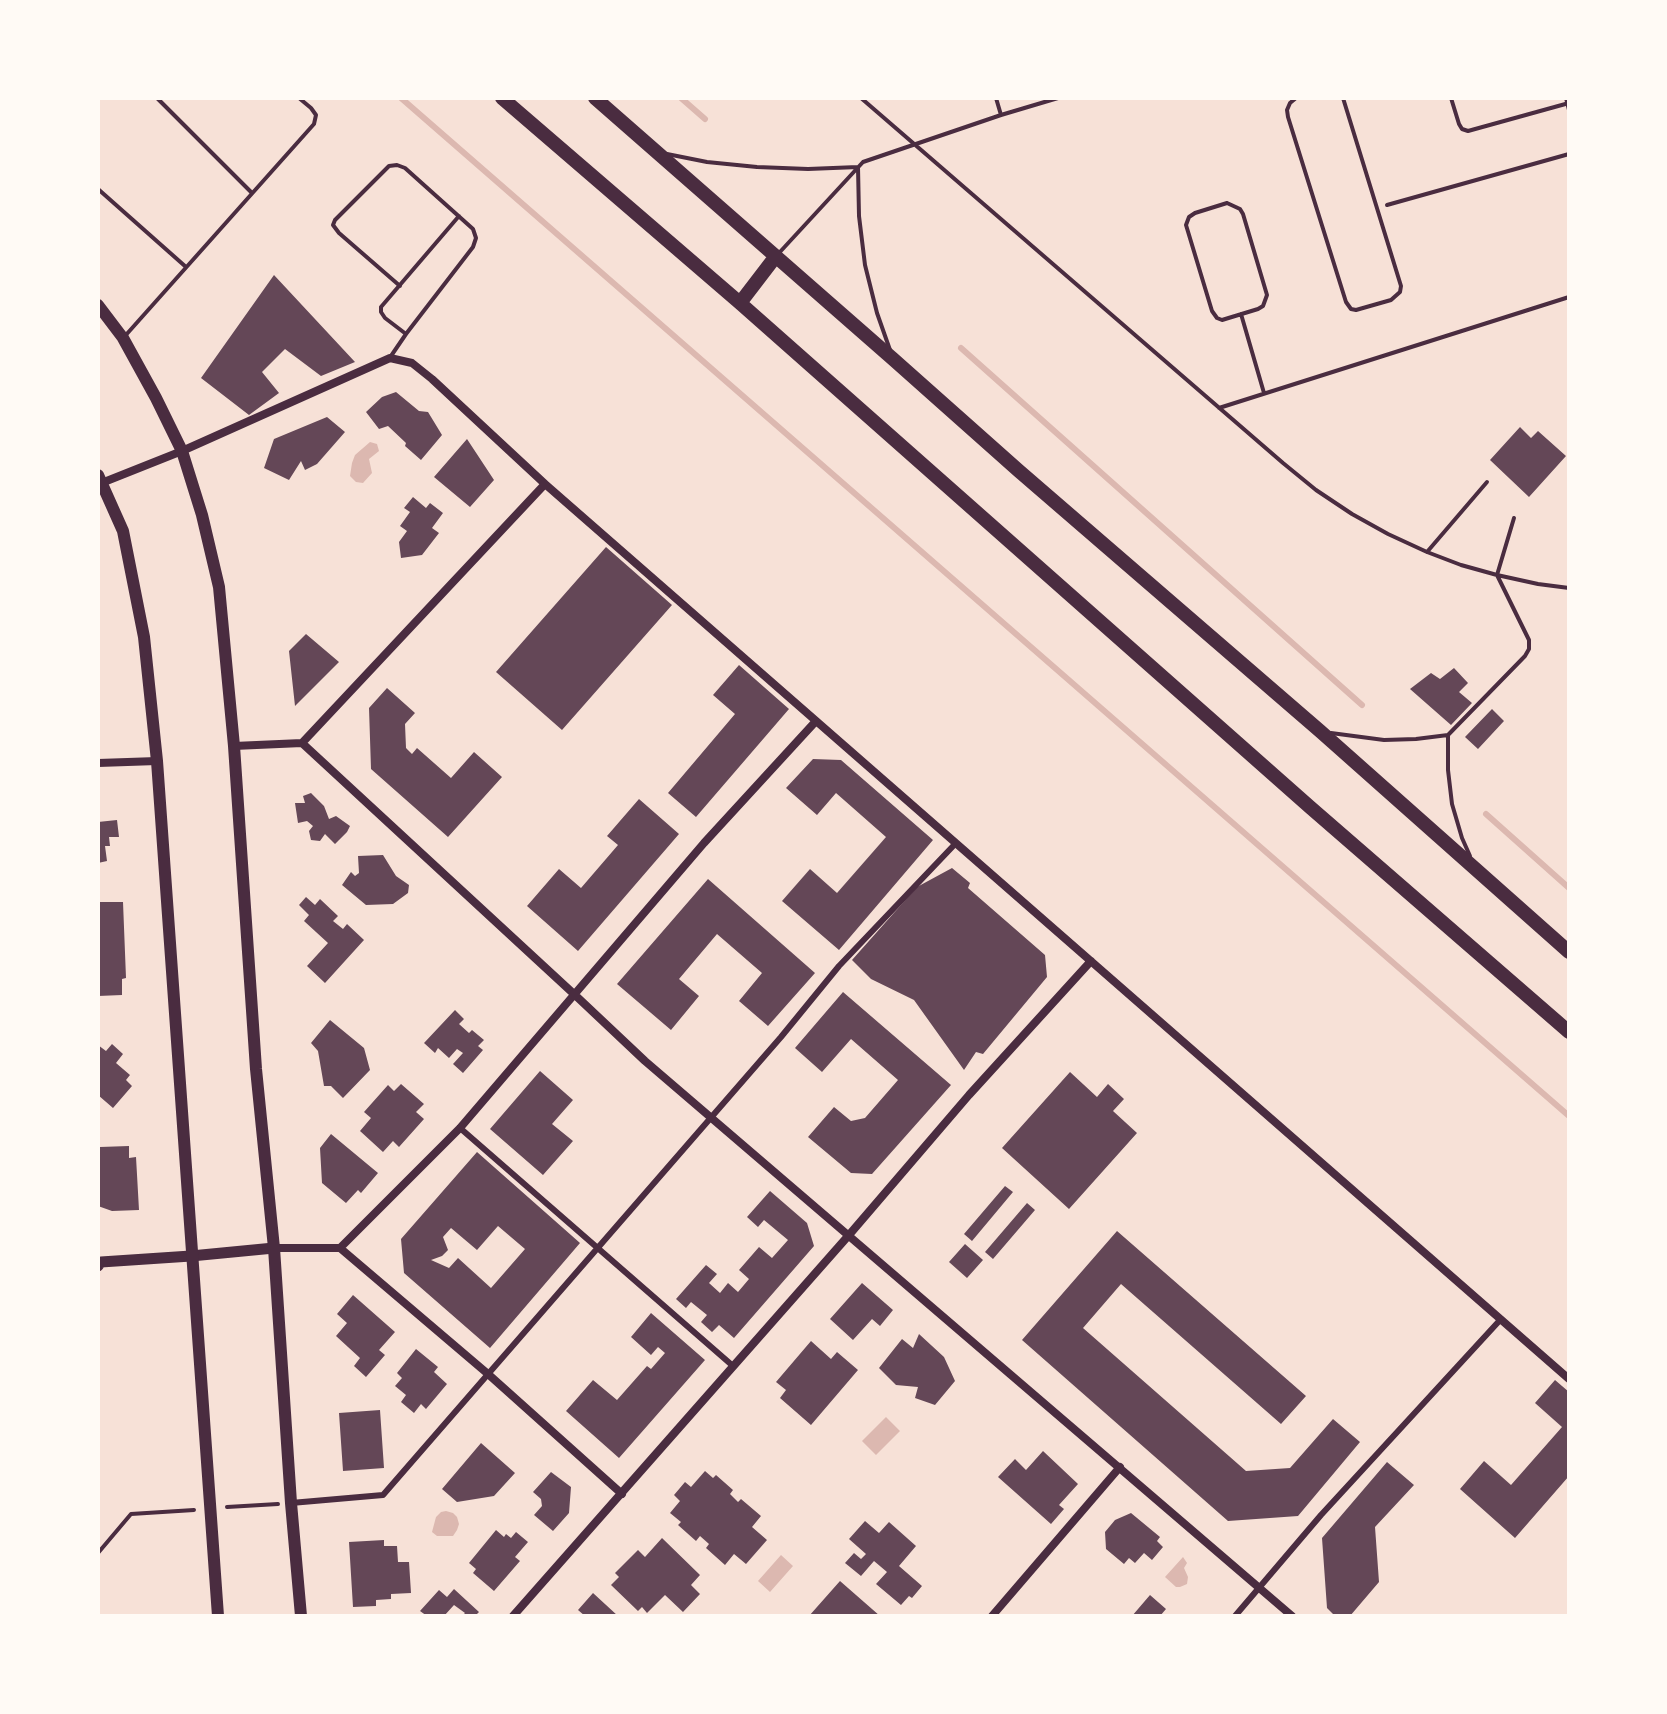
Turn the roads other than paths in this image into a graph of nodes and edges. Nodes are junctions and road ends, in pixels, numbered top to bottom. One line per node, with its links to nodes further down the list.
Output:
1 (157, 98): 17 (lane)
2 (299, 98): 17 (lane)
3 (502, 98): 23 (highway)
4 (595, 98): 14 (highway)
5 (861, 98): 13 (lane)
6 (996, 98): 12 (lane)
7 (1058, 98): 12 (lane)
8 (1296, 98): 9 (lane)
9 (1343, 98)
10 (1451, 98): 11 (lane)
11 (1568, 104)
12 (1001, 115): 13 (lane)
13 (914, 144): 15 (lane); 31 (lane)
14 (657, 152): 15 (lane); 19 (highway)
15 (858, 167): 19 (lane); 29 (lane)
16 (98, 189): 20 (lane)
17 (252, 193): 20 (lane)
18 (459, 216): 21 (lane); 21 (lane); 26 (lane)
19 (776, 256): 23 (highway); 29 (highway)
20 (186, 267): 27 (lane)
21 (400, 286): 26 (lane)
22 (1569, 297): 30 (lane)
23 (740, 303): 52 (highway)
24 (98, 305): 27 (main road)
25 (1241, 314): 25 (lane); 30 (lane)
26 (406, 334): 28 (lane)
27 (123, 338): 32 (main road)
28 (390, 358): 32 (street); 35 (street)
29 (893, 359): 41 (highway)
30 (1264, 394): 31 (lane)
31 (1219, 408): 37 (lane)
32 (182, 451): 33 (street); 44 (main road)
33 (99, 481): 45 (main road)
34 (1487, 482): 37 (lane)
35 (545, 484): 40 (street); 43 (street)
36 (1514, 518): 38 (lane)
37 (1427, 552): 38 (lane)
38 (1497, 575): 39 (lane); 42 (lane)
39 (1569, 588)
40 (816, 721): 47 (street); 51 (street)
41 (1320, 731): 42 (lane); 48 (highway)
42 (1448, 735): 48 (lane)
43 (302, 743): 44 (street); 51 (street)
44 (234, 746): 56 (main road)
45 (157, 761): 46 (street); 59 (main road)
46 (98, 763)
47 (956, 843): 50 (street); 53 (street)
48 (1476, 869): 49 (highway)
49 (1569, 952)
50 (1091, 961): 55 (street); 61 (street)
51 (575, 995): 53 (street); 54 (street)
52 (1569, 1032)
53 (711, 1117): 55 (street); 58 (street)
54 (460, 1128): 57 (street); 58 (street)
55 (849, 1235): 62 (street); 65 (street)
56 (274, 1248): 57 (street); 59 (street); 67 (main road)
57 (340, 1248): 63 (street)
58 (597, 1248): 62 (street); 63 (street)
59 (191, 1256): 60 (street); 69 (main road)
60 (99, 1263)
61 (1501, 1319): 64 (street); 68 (street)
62 (733, 1366): 66 (street)
63 (488, 1374): 66 (street); 67 (street)
64 (1569, 1379)
65 (1120, 1467): 68 (street); 72 (street)
66 (622, 1494): 71 (street)
67 (291, 1503): 70 (main road)
68 (1260, 1588): 73 (street); 74 (street)
69 (218, 1616)
70 (301, 1616)
71 (513, 1616)
72 (992, 1616)
73 (1235, 1616)
74 (1292, 1616)

